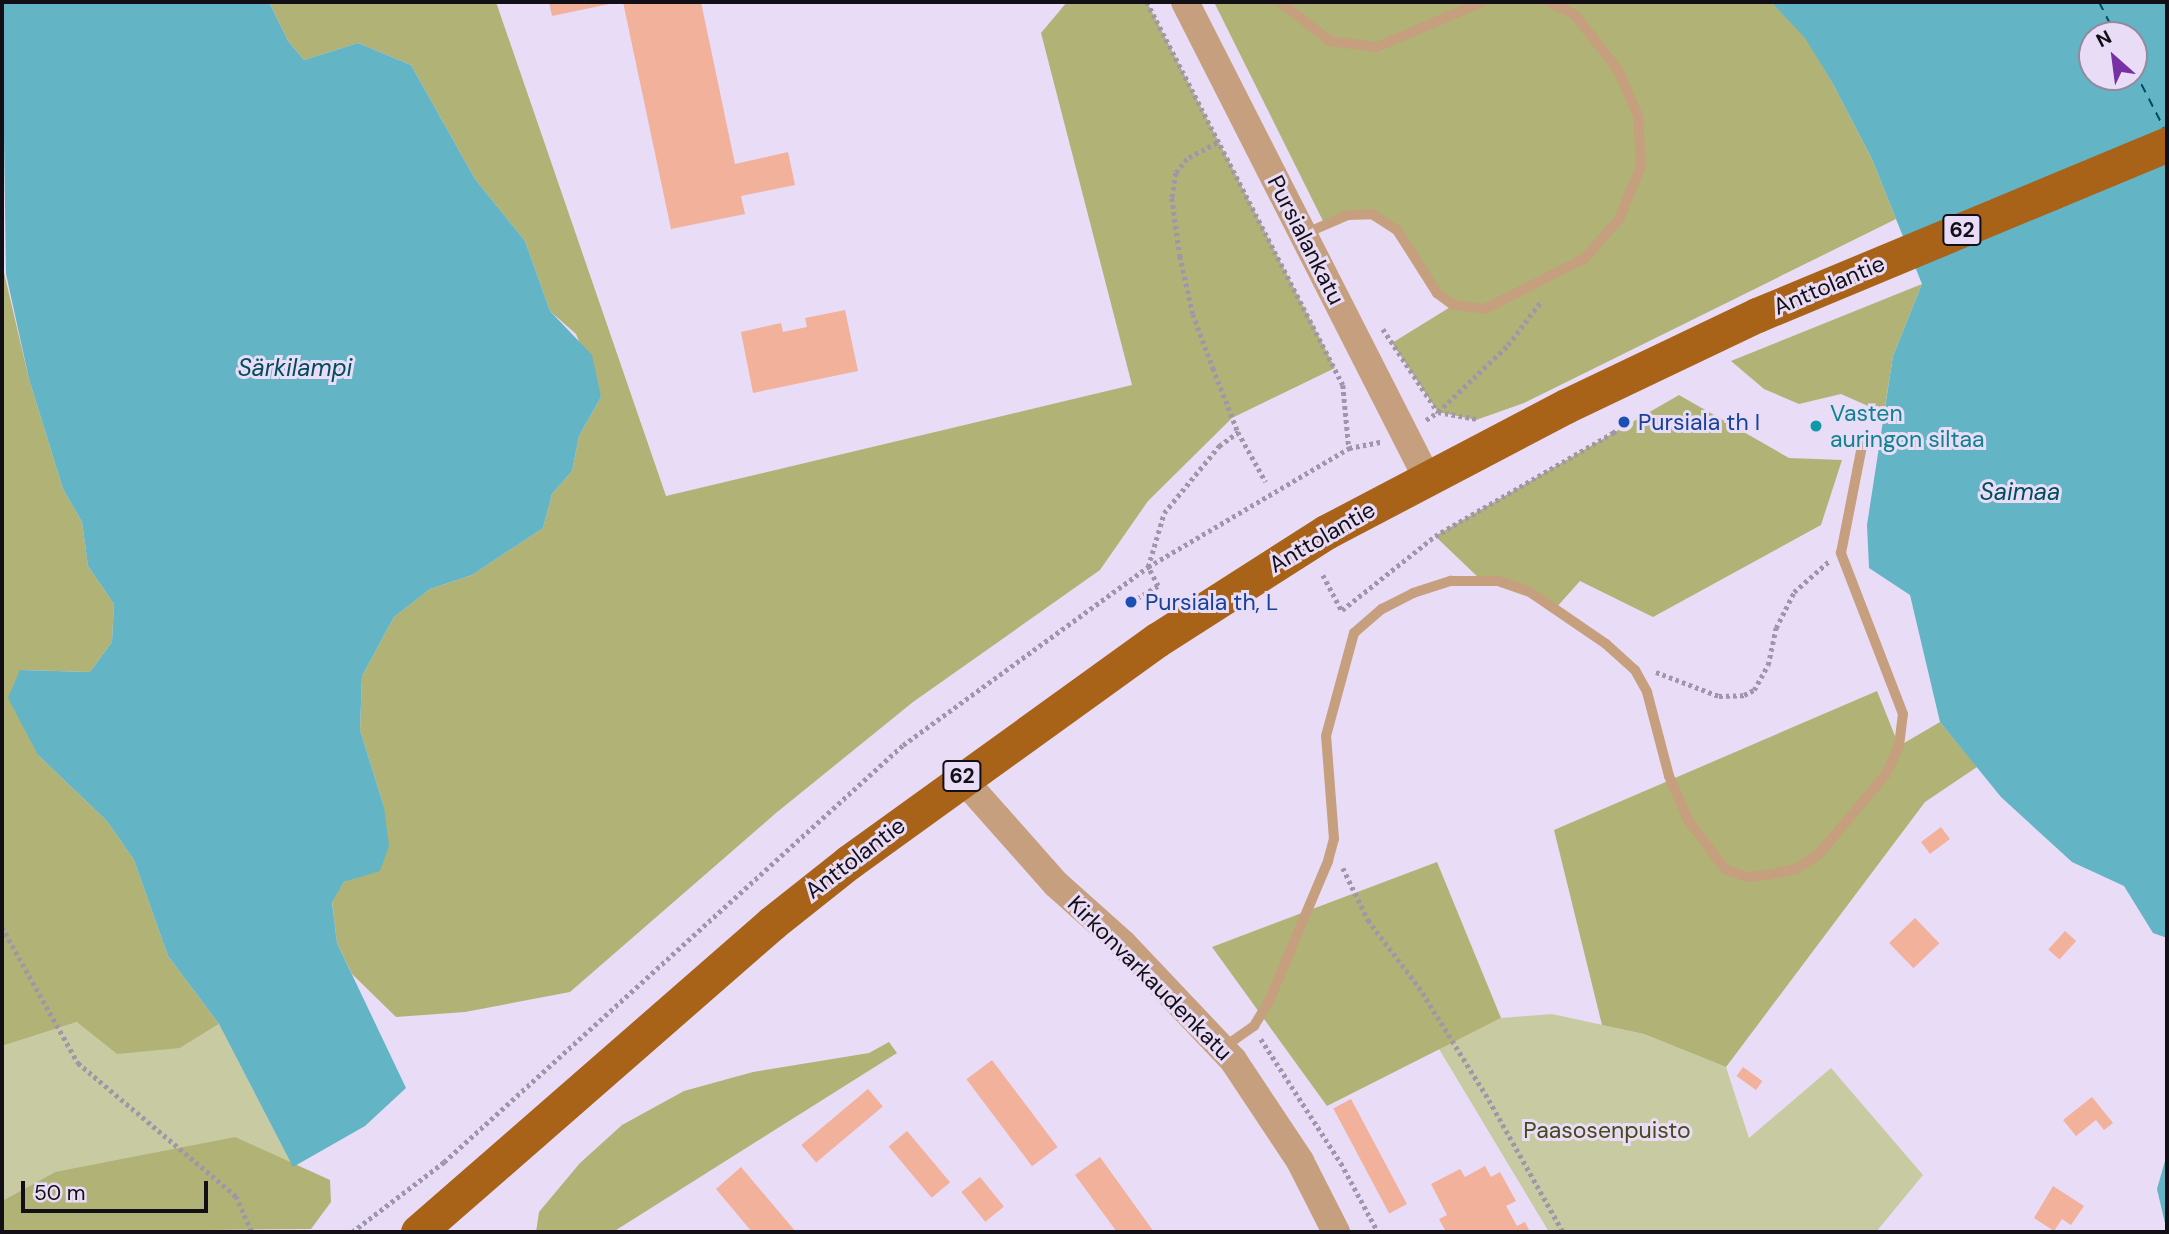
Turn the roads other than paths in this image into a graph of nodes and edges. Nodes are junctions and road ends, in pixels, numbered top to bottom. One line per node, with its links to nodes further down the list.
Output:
1 (1185, 2): 6 (street, Pursialankatu)
2 (1280, 2): 3 (lane)
3 (1482, 2)
4 (1550, 2): 6 (lane)
5 (2167, 144): 8 (main road, Anttolantie / 62)
6 (1304, 234): 8 (street, Pursialankatu)
7 (1862, 446): 10 (lane)
8 (1427, 478): 9 (main road, Anttolantie / 62)
9 (961, 777): 10 (street, Kirkonvarkaudenkatu); 11 (main road, Anttolantie / 62)
10 (1222, 1048): 12 (street, Kirkonvarkaudenkatu)
11 (418, 1232)
12 (1336, 1232)

